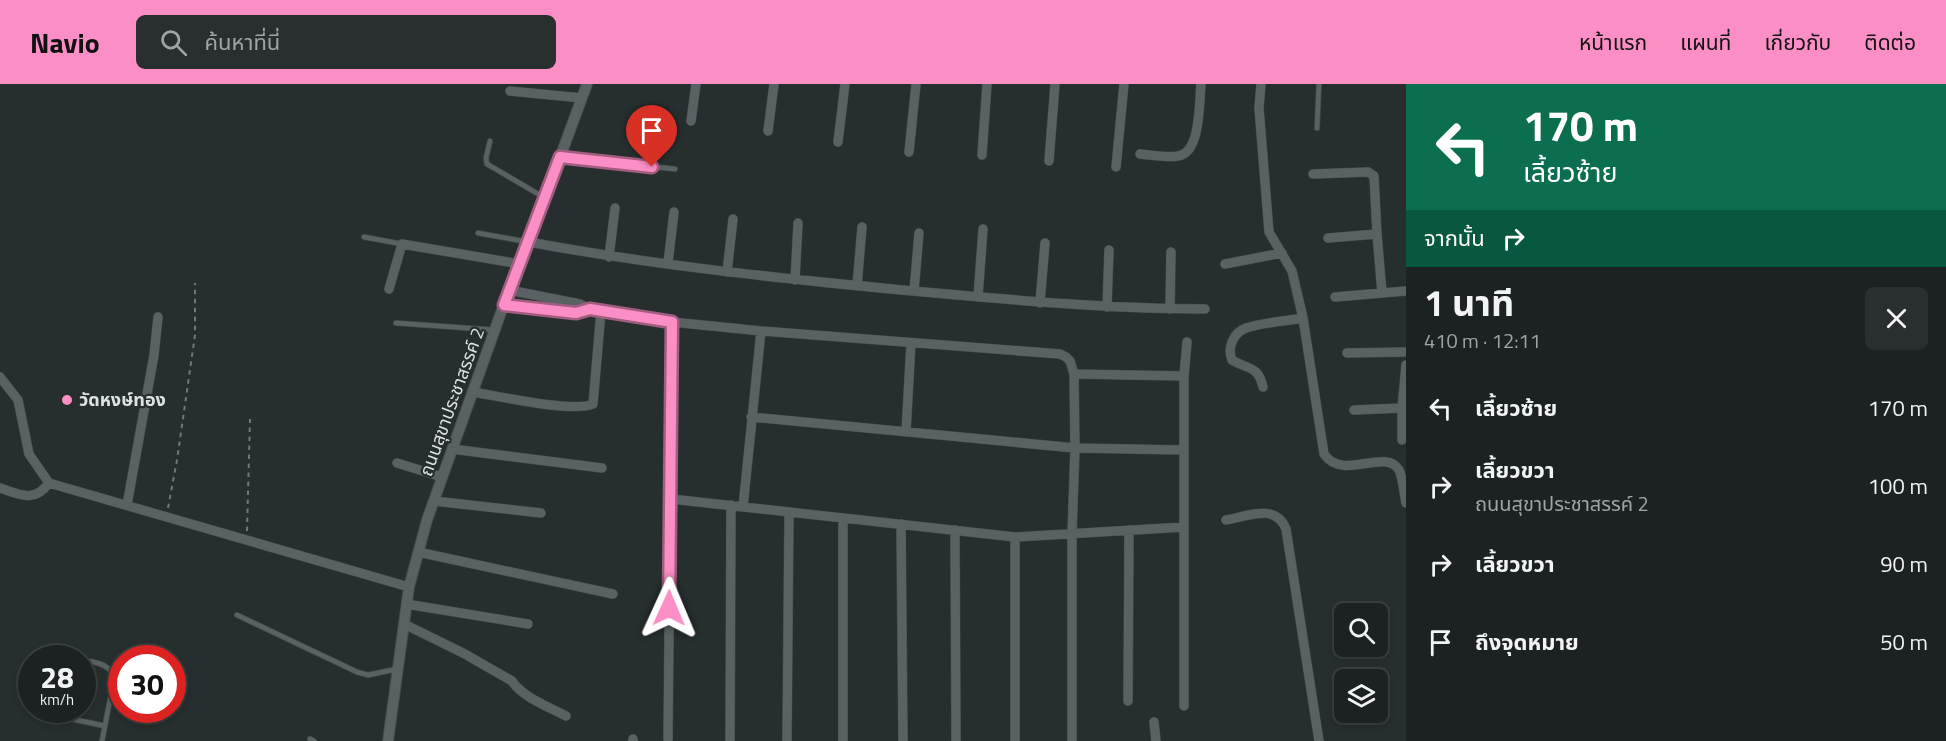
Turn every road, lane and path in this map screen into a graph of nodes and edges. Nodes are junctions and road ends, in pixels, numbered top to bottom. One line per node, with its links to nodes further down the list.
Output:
1 (587, 84): 13 (street, ถนนสุขาประชาสรรค์ 2)
2 (696, 84): 14 (street)
3 (774, 84): 16 (street)
4 (845, 84): 18 (street)
5 (916, 84): 19 (street)
6 (987, 84): 21 (street)
7 (1055, 84): 23 (street)
8 (1124, 84): 24 (street)
9 (1201, 84): 20 (street)
10 (1261, 84): 44 (street)
11 (1319, 84): 15 (lane)
12 (510, 91): 13 (street)
13 (582, 98): 22 (street, ถนนสุขาประชาสรรค์ 2)
14 (691, 121)
15 (1317, 128)
16 (768, 131)
17 (490, 141): 27 (lane)
18 (838, 142)
19 (909, 152)
20 (1140, 154)
21 (982, 156)
22 (560, 157): 25 (lane); 27 (street, ถนนสุขาประชาสรรค์ 2)
23 (1049, 161)
24 (1116, 167)
25 (675, 169)
26 (1313, 174): 36 (street)
27 (545, 198): 39 (street, ถนนสุขาประชาสรรค์ 2)
28 (615, 208): 45 (street)
29 (674, 212): 46 (street)
30 (733, 219): 49 (street)
31 (798, 223): 50 (street)
32 (862, 227): 52 (street)
33 (983, 229): 58 (street)
34 (478, 233): 39 (lane)
35 (919, 233): 55 (street)
36 (1377, 234): 38 (street); 57 (street)
37 (364, 237): 41 (lane)
38 (1328, 238)
39 (529, 242): 45 (street); 47 (street, ถนนสุขาประชาสรรค์ 2)
40 (1045, 243): 60 (street)
41 (402, 244): 47 (street); 53 (street)
42 (1109, 250): 62 (street)
43 (1171, 252): 63 (street)
44 (1282, 253): 48 (street); 67 (street)
45 (609, 257): 46 (street)
46 (669, 263): 49 (street)
47 (520, 264): 54 (street, ถนนสุขาประชาสรรค์ 2)
48 (1225, 264)
49 (727, 272): 50 (street)
50 (795, 280): 52 (street)
51 (195, 283): 104 (path)
52 (857, 286): 55 (street)
53 (389, 289)
54 (509, 290): 61 (street, ถนนสุขาประชาสรรค์ 2); 65 (street)
55 (914, 291): 58 (street)
56 (1406, 291): 57 (street)
57 (1382, 293): 59 (street)
58 (978, 297): 60 (street)
59 (1335, 297)
60 (1040, 303): 62 (street)
61 (504, 305): 65 (street); 70 (street, ถนนสุขาประชาสรรค์ 2)
62 (1107, 307): 63 (street)
63 (1170, 309): 64 (street)
64 (1205, 309)
65 (595, 310): 68 (street); 81 (street)
66 (158, 317): 99 (street)
67 (1303, 318): 80 (street); 98 (street)
68 (672, 322): 71 (street); 96 (street)
69 (396, 323): 70 (lane)
70 (495, 330): 81 (street, ถนนสุขาประชาสรรค์ 2)
71 (761, 331): 73 (street); 84 (street)
72 (1186, 342): 78 (street)
73 (911, 343): 77 (street); 86 (street)
74 (1406, 352): 75 (street)
75 (1347, 353)
76 (1406, 364): 82 (street)
77 (1074, 374): 78 (street); 88 (street)
78 (1184, 376): 90 (street)
79 (0, 377): 94 (street)
80 (1263, 387)
81 (473, 392): 89 (street, ถนนสุขาประชาสรรค์ 2)
82 (1402, 408): 83 (street); 87 (street)
83 (1354, 410)
84 (751, 417): 86 (street); 101 (street)
85 (250, 419): 113 (path)
86 (906, 432): 88 (street)
87 (1402, 440)
88 (1075, 448): 90 (street); 111 (street)
89 (452, 449): 92 (street); 93 (street, ถนนสุขาประชาสรรค์ 2)
90 (1184, 450): 108 (street)
91 (397, 464): 93 (street)
92 (602, 468)
93 (442, 477): 97 (street, ถนนสุขาประชาสรรค์ 2)
94 (49, 483): 95 (street); 99 (street)
95 (0, 488)
96 (671, 499): 100 (street); 129 (street)
97 (434, 501): 103 (street); 114 (street, ถนนสุขาประชาสรรค์ 2)
98 (1406, 503)
99 (127, 505): 104 (street)
100 (731, 506): 101 (street); 132 (street)
101 (743, 507): 102 (street)
102 (789, 512): 105 (street); 133 (street)
103 (540, 513)
104 (166, 516): 113 (street)
105 (843, 518): 107 (street); 134 (street)
106 (1226, 520): 140 (street)
107 (901, 524): 109 (street); 135 (street)
108 (1184, 527): 110 (street); 124 (street)
109 (955, 530): 112 (street); 136 (street)
110 (1129, 530): 111 (street); 123 (street)
111 (1072, 534): 112 (street); 138 (street)
112 (1015, 537): 137 (street)
113 (247, 540): 115 (street)
114 (418, 552): 115 (street, ถนนสุขาประชาสรรค์ 2); 116 (street)
115 (408, 586): 117 (street, ถนนสุขาประชาสรรค์ 2)
116 (613, 594)
117 (406, 604): 119 (street, ถนนสุขาประชาสรรค์ 2); 120 (street)
118 (237, 615): 122 (lane)
119 (404, 624): 122 (street, ถนนสุขาประชาสรรค์ 2); 125 (street)
120 (528, 624)
121 (96, 663): 128 (lane)
122 (398, 668): 131 (street, ถนนสุขาประชาสรรค์ 2)
123 (1128, 701)
124 (1184, 706)
125 (566, 716)
126 (1154, 722): 139 (street)
127 (91, 723): 128 (lane)
128 (105, 726): 130 (lane)
129 (668, 739)
130 (102, 741)
131 (388, 741)
132 (730, 741)
133 (787, 741)
134 (843, 741)
135 (903, 741)
136 (956, 741)
137 (1015, 741)
138 (1072, 741)
139 (1156, 741)
140 (1319, 741)

